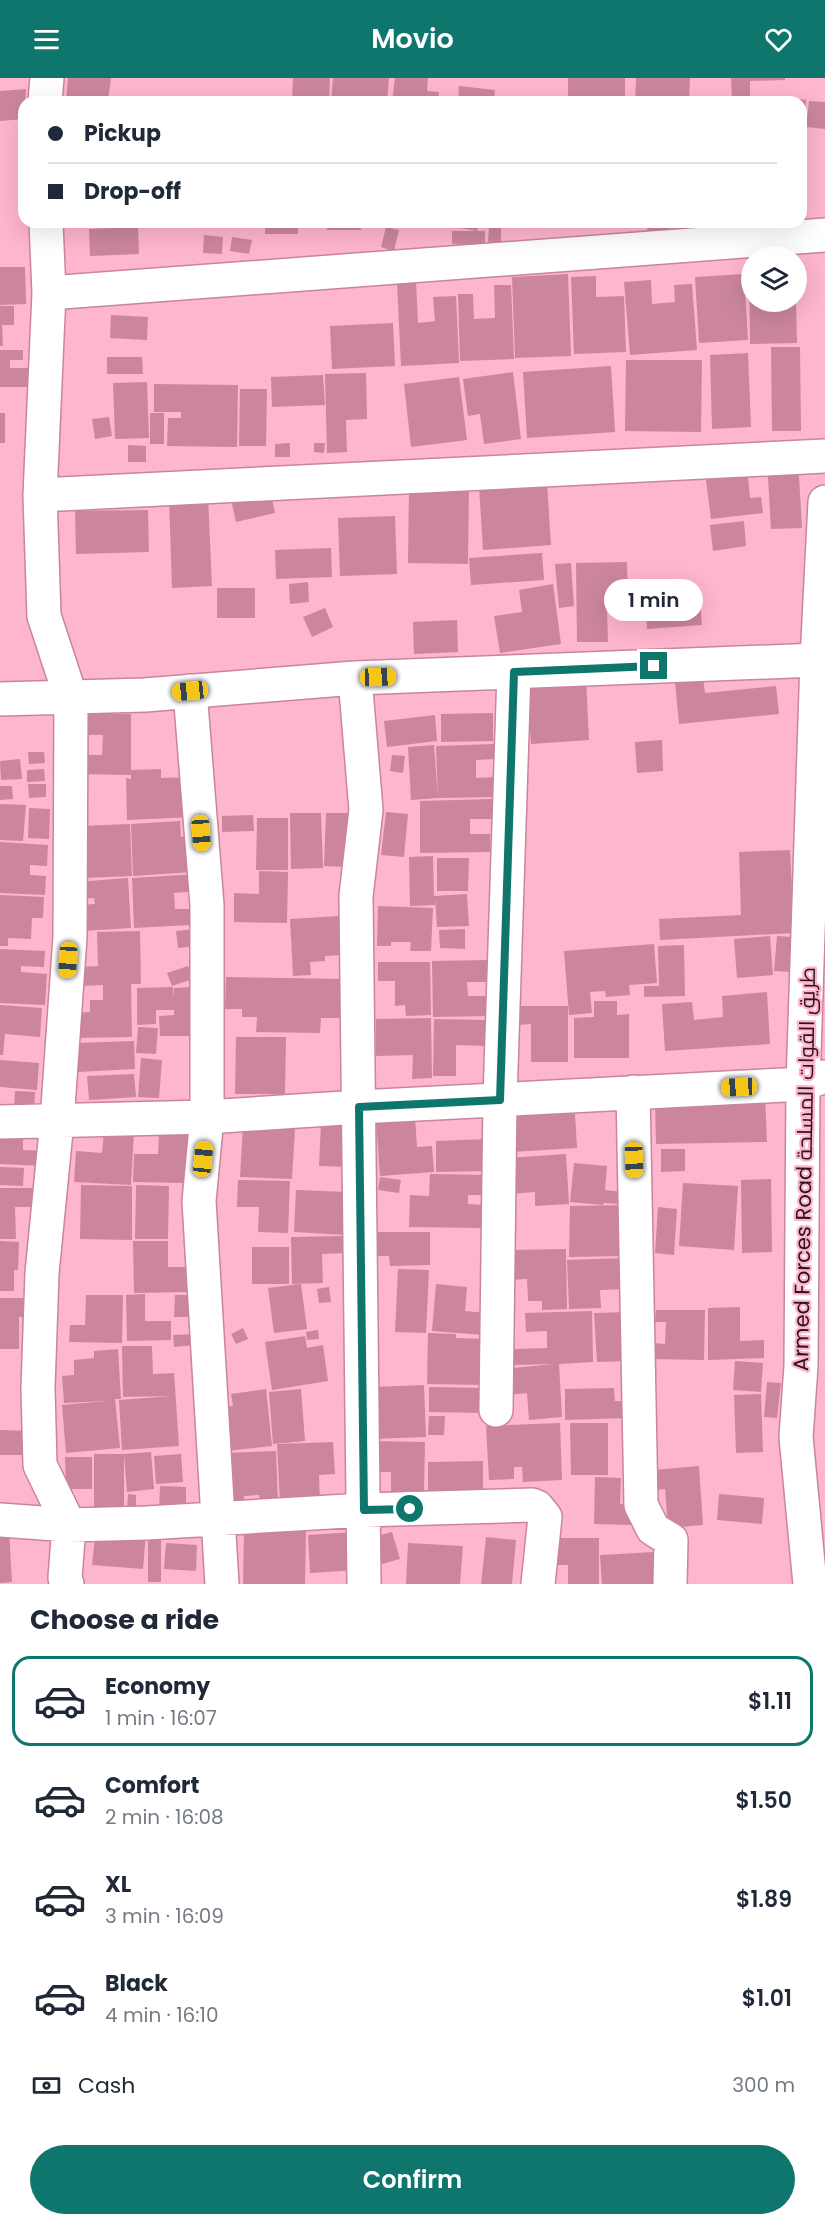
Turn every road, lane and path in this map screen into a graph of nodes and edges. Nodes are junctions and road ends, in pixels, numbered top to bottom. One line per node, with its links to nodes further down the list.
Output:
1 (47, 78): 2 (street)
2 (46, 96)
3 (46, 228): 5 (street)
4 (825, 236): 5 (street)
5 (49, 293): 7 (street)
6 (825, 456): 7 (street)
7 (40, 495): 13 (street)
8 (825, 502): 9 (street, Armed Forces Road طريق القوات المسلحة)
9 (821, 658): 10 (street); 15 (street, Armed Forces Road طريق القوات المسلحة)
10 (514, 672): 11 (street); 17 (street)
11 (355, 678): 12 (street); 18 (street)
12 (190, 691): 13 (street); 19 (street)
13 (71, 698): 14 (street); 20 (street)
14 (0, 699)
15 (814, 1080): 16 (street); 22 (street, Armed Forces Road طريق القوات المسلحة)
16 (633, 1092): 17 (street); 32 (street)
17 (500, 1100): 18 (street); 23 (street)
18 (359, 1107): 19 (street); 24 (street)
19 (207, 1117): 20 (street); 25 (street)
20 (57, 1121): 21 (street); 27 (street)
21 (0, 1122)
22 (813, 1366): 33 (street, Armed Forces Road طريق القوات المسلحة)
23 (496, 1410)
24 (364, 1510): 25 (street); 30 (street); 31 (street)
25 (218, 1517): 27 (street); 29 (street)
26 (0, 1520): 27 (street)
27 (69, 1525): 28 (street)
28 (67, 1584)
29 (222, 1584)
30 (364, 1584)
31 (538, 1584)
32 (670, 1584)
33 (810, 1584)

